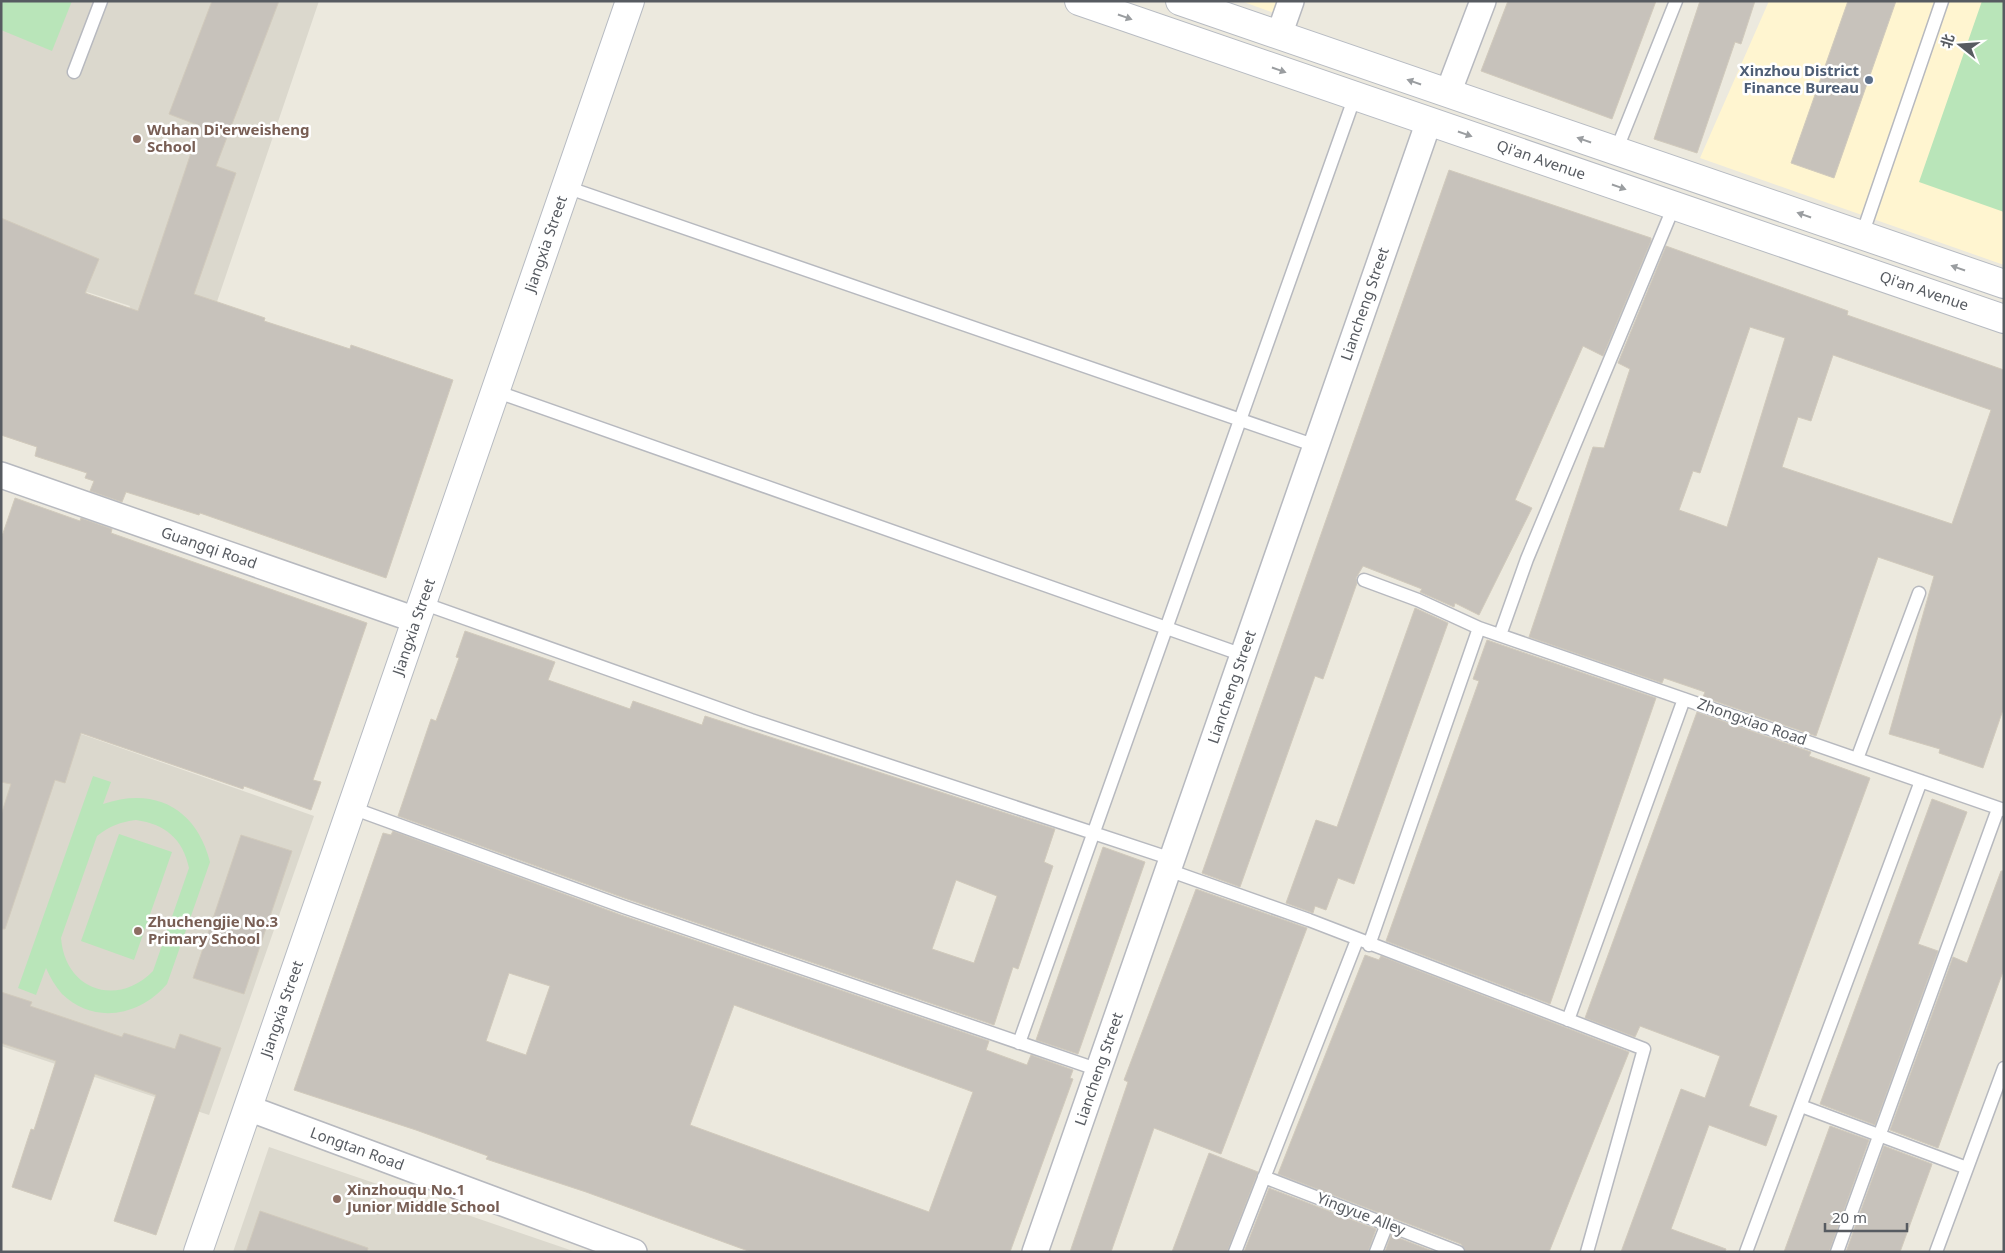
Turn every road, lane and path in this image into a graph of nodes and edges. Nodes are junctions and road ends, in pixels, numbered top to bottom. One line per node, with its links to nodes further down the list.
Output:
1 (101, 1): 10 (lane)
2 (630, 1): 15 (main road, Jiangxia Street)
3 (1079, 1): 12 (main road, Qi'an Avenue, one-way to 12)
4 (1180, 1): 9 (main road)
5 (1291, 1): 9 (street)
6 (1484, 1): 11 (street)
7 (1676, 1): 14 (lane)
8 (1942, 1): 17 (lane)
9 (1279, 35): 11 (main road, one-way to 9)
10 (74, 72)
11 (1448, 93): 14 (main road, one-way to 11)
12 (1355, 96): 13 (main road, Qi'an Avenue); 21 (lane)
13 (1429, 122): 16 (main road, Qi'an Avenue, one-way to 16); 22 (street, Liancheng Street)
14 (1616, 151): 17 (main road, one-way to 14)
15 (566, 188): 20 (main road, Jiangxia Street); 21 (lane)
16 (1674, 206): 19 (main road, Qi'an Avenue); 29 (lane)
17 (1862, 236): 18 (main road, one-way to 17)
18 (2004, 284)
19 (2004, 318)
20 (495, 391): 26 (main road, Jiangxia Street); 27 (lane)
21 (1240, 420): 22 (lane); 27 (lane)
22 (1316, 446): 30 (street, Liancheng Street)
23 (1, 475): 26 (street, Guangqi Road)
24 (1364, 580): 28 (lane, Zhongxiao Road)
25 (1919, 592): 32 (lane)
26 (419, 612): 34 (main road, Jiangxia Street); 36 (lane)
27 (1167, 628): 30 (lane); 36 (lane)
28 (1479, 628): 29 (lane, Zhongxiao Road); 38 (lane)
29 (1500, 635): 31 (lane, Zhongxiao Road)
30 (1243, 655): 37 (street, Liancheng Street)
31 (1684, 699): 32 (lane, Zhongxiao Road); 39 (lane)
32 (1857, 758): 33 (lane, Zhongxiao Road)
33 (1921, 781): 35 (lane, Zhongxiao Road); 43 (lane)
34 (352, 808): 40 (lane); 44 (main road, Jiangxia Street)
35 (2001, 810): 45 (lane)
36 (1094, 833): 37 (lane); 40 (lane)
37 (1170, 864): 38 (lane); 42 (street, Liancheng Street)
38 (1363, 942): 39 (lane); 47 (lane)
39 (1568, 1020): 55 (lane)
40 (1019, 1043): 42 (lane)
41 (2004, 1068): 46 (lane)
42 (1098, 1070): 51 (street, Liancheng Street)
43 (1801, 1106): 45 (lane); 56 (lane)
44 (248, 1108): 49 (main road, Jiangxia Street); 50 (street, Longtan Road)
45 (1880, 1135): 46 (lane); 57 (lane)
46 (1967, 1168): 58 (lane)
47 (1264, 1177): 48 (lane, Yingyue Alley); 52 (lane)
48 (1387, 1224): 53 (lane); 54 (lane, Yingyue Alley)
49 (198, 1252)
50 (634, 1252)
51 (1035, 1252)
52 (1235, 1252)
53 (1376, 1252)
54 (1458, 1252)
55 (1588, 1252)
56 (1746, 1252)
57 (1837, 1252)
58 (1936, 1252)

